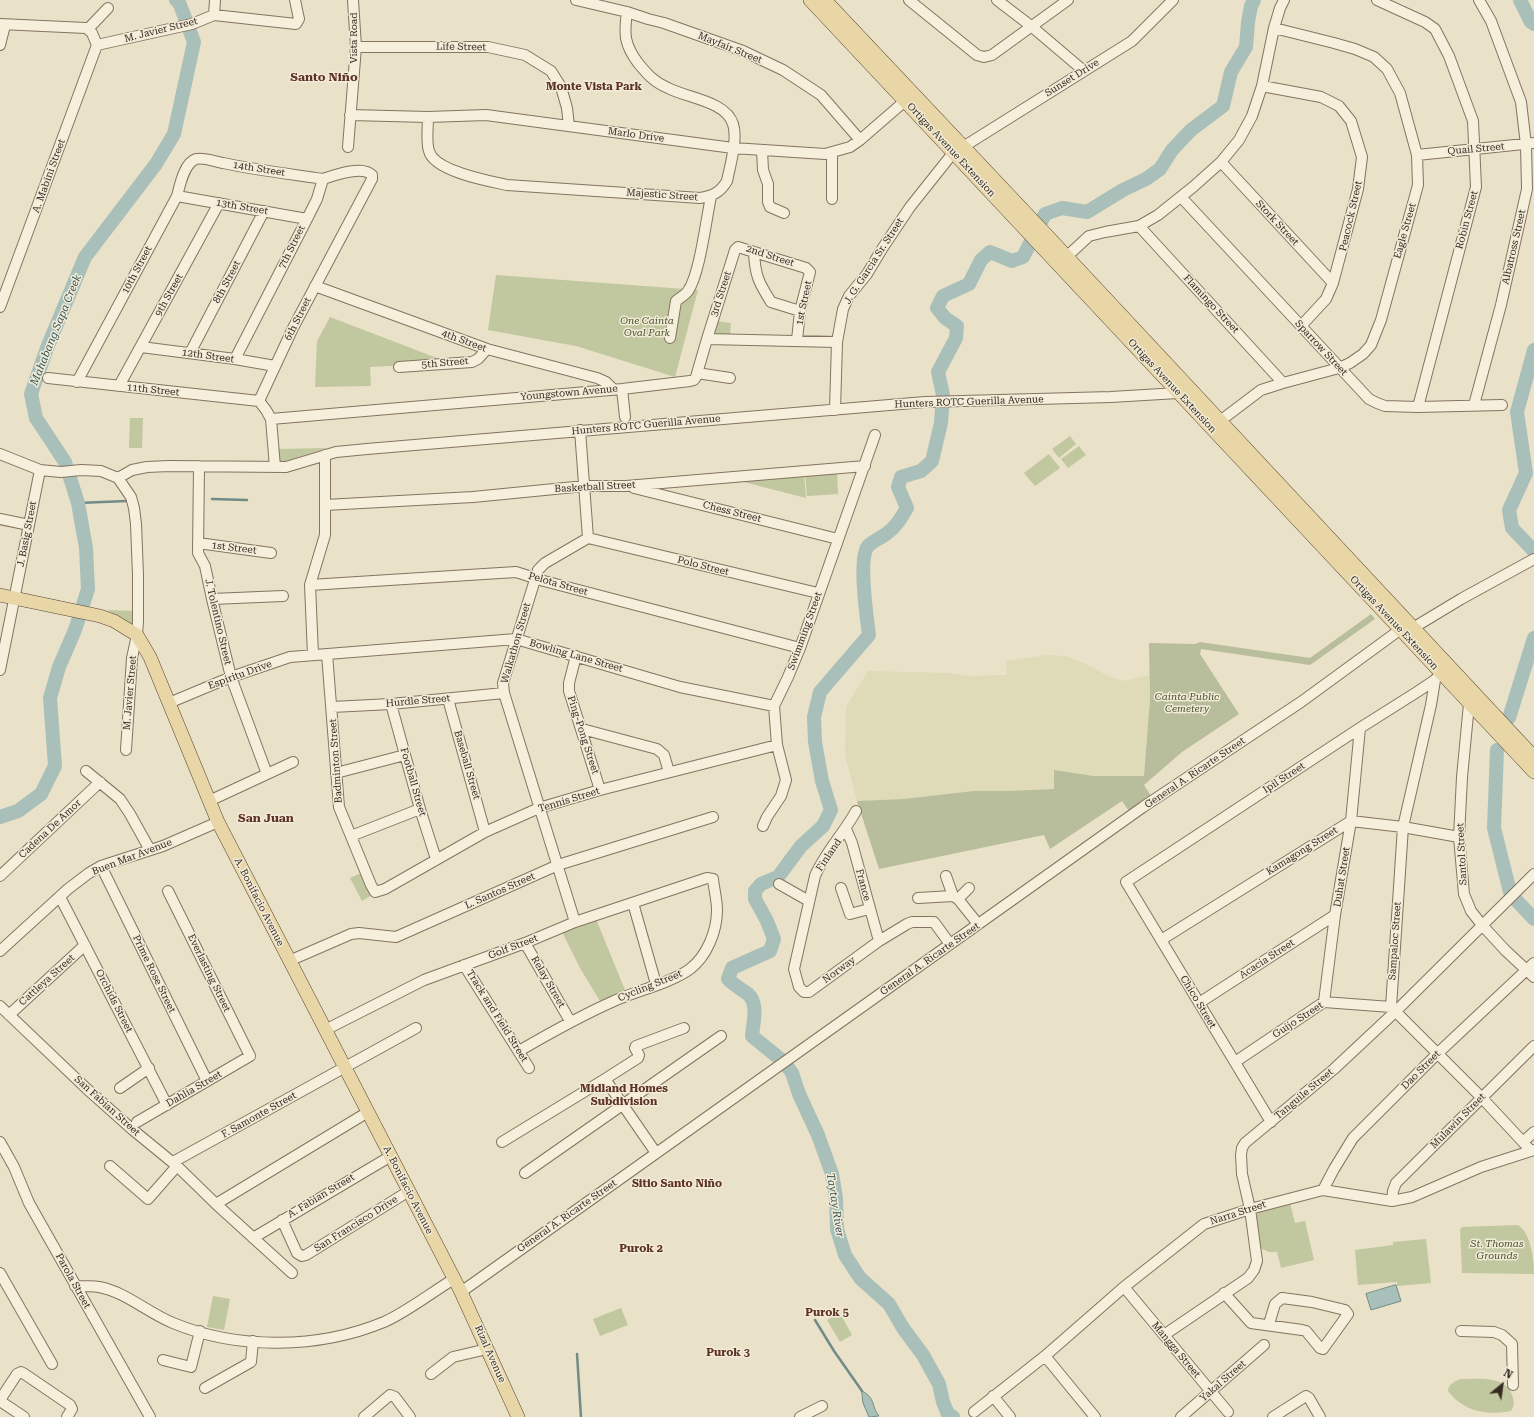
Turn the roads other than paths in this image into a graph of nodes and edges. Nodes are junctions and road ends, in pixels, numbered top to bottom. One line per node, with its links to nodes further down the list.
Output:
1 (215, 0): 16 (street)
2 (295, 0): 16 (street, M. Javier Street)
3 (353, 0): 24 (street, Vista Road)
4 (576, 0): 15 (street, Mayfair Street)
5 (810, 0): 21 (main road, Ortigas Avenue Extension)
6 (825, 0): 21 (main road, Ortigas Avenue Extension)
7 (909, 0): 18 (street)
8 (997, 0): 18 (street)
9 (1068, 0): 18 (street)
10 (1173, 0): 25 (street, Sunset Drive)
11 (1284, 0): 19 (street)
12 (1377, 0): 35 (street, Robin Street)
13 (1479, 0): 32 (street, Albatross Street)
14 (108, 8): 20 (street)
15 (627, 12): 31 (street, Mayfair Street); 34 (street, Majestic Street)
16 (214, 15): 23 (street, M. Javier Street)
17 (2, 25): 20 (street); 22 (street)
18 (1031, 26): 25 (street)
19 (1274, 28): 26 (street); 39 (street, Eagle Street)
20 (88, 29): 23 (street)
21 (849, 34): 27 (main road, Ortigas Avenue Extension); 37 (main road, Ortigas Avenue Extension)
22 (0, 45)
23 (97, 45): 57 (street, A. Mabini Street)
24 (356, 47): 28 (street, Vista Road); 30 (street, Life Street)
25 (1084, 71): 37 (street, Sunset Drive)
26 (1262, 86): 41 (street); 58 (street, Peacock Street)
27 (905, 101): 31 (street, Marlo Drive); 37 (main road, Ortigas Avenue Extension)
28 (350, 115): 29 (street, Marlo Drive); 33 (street, Vista Road)
29 (428, 117): 30 (street, Marlo Drive); 45 (street, Majestic Street)
30 (569, 126): 34 (street, Marlo Drive)
31 (860, 140): 38 (street, Marlo Drive)
32 (1530, 144): 35 (street, Quail Street); 43 (street, Albatross Street)
33 (348, 147)
34 (733, 148): 36 (street, Marlo Drive); 45 (street, Majestic Street)
35 (1475, 149): 39 (street, Quail Street); 87 (street, Robin Street)
36 (762, 150): 38 (street, Marlo Drive); 50 (street)
37 (958, 150): 55 (main road, Ortigas Avenue Extension); 66 (street, J. G. Garcia Sr. Street)
38 (832, 153): 47 (street)
39 (1417, 155): 73 (street, Eagle Street)
40 (196, 159): 42 (street, 14th Street); 44 (street, 10th Street)
41 (1220, 162): 46 (street); 58 (street, Stork Street)
42 (323, 179): 51 (street, 7th Street); 59 (street, 6th Street)
43 (1530, 190): 85 (street, Albatross Street)
44 (177, 196): 48 (street, 13th Street); 78 (street, 10th Street)
45 (711, 196): 63 (street)
46 (1181, 197): 52 (street); 62 (street, Sparrow Street)
47 (832, 199)
48 (219, 203): 49 (street, 13th Street); 67 (street, 9th Street)
49 (264, 212): 51 (street, 13th Street); 69 (street, 8th Street)
50 (784, 213)
51 (307, 219): 70 (street, 7th Street)
52 (1139, 226): 55 (street); 79 (street, Flamingo Street)
53 (735, 250): 54 (street, 2nd Street); 64 (street, 3rd Street)
54 (754, 252): 56 (street, 2nd Street); 61 (street)
55 (1063, 260): 83 (main road, Ortigas Avenue Extension); 91 (main road, Ortigas Avenue Extension)
56 (806, 268): 61 (street, 1st Street)
57 (4, 281): 60 (street, A. Mabini Street)
58 (1333, 283): 62 (street, Peacock Street)
59 (315, 286): 68 (street, 4th Street); 71 (street, 6th Street)
60 (0, 307)
61 (800, 311): 65 (street, 1st Street)
62 (1301, 326): 73 (street, Sparrow Street)
63 (670, 338)
64 (707, 339): 65 (street); 74 (street)
65 (797, 340): 66 (street)
66 (837, 342): 88 (street, J. G. Garcia Sr. Street)
67 (141, 347): 69 (street, 12th Street); 80 (street, 9th Street)
68 (482, 348): 72 (street, 5th Street); 76 (street, 4th Street)
69 (190, 353): 70 (street, 12th Street)
70 (235, 359): 71 (street, 12th Street)
71 (275, 366): 84 (street, 6th Street)
72 (399, 367)
73 (1339, 368): 79 (street, Eagle Street); 87 (street, Sparrow Street)
74 (697, 373): 77 (street); 81 (street, Youngstown Avenue)
75 (48, 378): 78 (street, 11th Street)
76 (596, 378): 81 (street, 4th Street); 82 (street)
77 (730, 378)
78 (77, 382): 80 (street, 11th Street)
79 (1283, 382): 91 (street, Eagle Street)
80 (119, 386): 84 (street, 11th Street)
81 (618, 389): 82 (street, Youngstown Avenue); 89 (street)
82 (597, 391): 90 (street, Youngstown Avenue)
83 (1178, 393): 88 (street, Hunters ROTC Guerilla Avenue); 118 (main road, Ortigas Avenue Extension)
84 (259, 402): 90 (street)
85 (1474, 405): 86 (street, Sparrow Street); 87 (street, Sparrow Street)
86 (1502, 405)
87 (1418, 407)
88 (835, 410): 92 (street, Hunters ROTC Guerilla Avenue)
89 (625, 417)
90 (271, 419): 98 (street)
91 (1220, 421): 118 (main road, Ortigas Avenue Extension)
92 (580, 430): 95 (street, Hunters ROTC Guerilla Avenue); 101 (street)
93 (875, 435): 97 (street, Swimming Street)
94 (0, 454): 99 (street)
95 (325, 455): 98 (street, Hunters ROTC Guerilla Avenue); 103 (street, Badminton Street)
96 (199, 466): 98 (street, Hunters ROTC Guerilla Avenue); 100 (street, Hunters ROTC Guerilla Avenue); 108 (street, J. Tolentino Street)
97 (865, 466): 102 (street, Basketball Street); 107 (street, Swimming Street)
98 (275, 467)
99 (40, 470): 100 (street); 105 (street, J. Basig Street)
100 (118, 478): 119 (street, M. Javier Street)
101 (585, 486): 102 (street, Basketball Street); 103 (street, Basketball Street); 106 (street)
102 (626, 486): 107 (street, Chess Street)
103 (326, 505): 112 (street, Badminton Street)
104 (0, 519): 105 (street)
105 (29, 525): 116 (street, J. Basig Street)
106 (588, 538): 111 (street, Walkathon Street); 113 (street, Polo Street)
107 (838, 539): 113 (street, Swimming Street)
108 (198, 543): 109 (street, 1st Street); 117 (street, J. Tolentino Street)
109 (271, 553)
110 (1534, 558): 118 (street, General A. Ricarte Street)
111 (535, 578): 112 (street, Pelota Street); 120 (street, Walkathon Street); 121 (street, Pelota Street)
112 (310, 586): 122 (street, Badminton Street)
113 (818, 593): 121 (street, Swimming Street)
114 (0, 595): 116 (main road, A. Bonifacio Avenue)
115 (283, 596): 117 (street)
116 (14, 598): 119 (main road, A. Bonifacio Avenue); 124 (street, J. Basig Street)
117 (212, 599): 125 (street, J. Tolentino Street)
118 (1407, 629): 126 (main road, Ortigas Avenue Extension); 139 (main road, Ortigas Avenue Extension); 183 (street, General A. Ricarte Street)
119 (137, 635): 129 (main road, A. Bonifacio Avenue); 137 (street, M. Javier Street)
120 (516, 639): 122 (street, Bowling Lane Street); 123 (street, Bowling Lane Street); 127 (street, Walkathon Street)
121 (800, 648): 132 (street, Swimming Street)
122 (320, 655): 125 (street, Espiritu Drive); 133 (street, Badminton Street)
123 (576, 656): 132 (street, Bowling Lane Street); 135 (street, Ping-Pong Street)
124 (0, 670)
125 (231, 677): 129 (street, Espiritu Drive); 145 (street, J. Tolentino Street)
126 (1438, 677): 131 (main road, Ortigas Avenue Extension); 134 (street, Ipil Street); 156 (street, Sampaloc Street)
127 (504, 693): 128 (street, Hurdle Street); 150 (street, Walkathon Street)
128 (448, 699): 130 (street, Hurdle Street); 158 (street, Baseball Street)
129 (169, 703): 148 (main road, A. Bonifacio Avenue)
130 (391, 704): 133 (street, Hurdle Street); 138 (street, Football Street)
131 (1469, 704): 143 (main road, Ortigas Avenue Extension); 160 (street, Santol Street)
132 (774, 706): 136 (street)
133 (332, 707): 144 (street, Badminton Street)
134 (1360, 728): 153 (street, Duhat Street); 169 (street, Ipil Street)
135 (582, 729): 142 (street); 147 (street, Ping-Pong Street)
136 (777, 745): 142 (street, Tennis Street); 155 (street)
137 (126, 750)
138 (405, 754): 144 (street); 149 (street, Football Street)
139 (1534, 757)
140 (293, 762): 145 (street)
141 (86, 771): 146 (street)
142 (669, 772): 147 (street, Tennis Street)
143 (1534, 772)
144 (336, 773): 159 (street, Badminton Street)
145 (267, 774): 148 (street)
146 (100, 782): 161 (street); 166 (street, Cadena De Amor)
147 (600, 790): 150 (street, Tennis Street)
148 (209, 802): 154 (main road, A. Bonifacio Avenue)
149 (420, 808): 159 (street); 162 (street, Football Street)
150 (539, 808): 158 (street, Tennis Street); 163 (street, Walkathon Street)
151 (856, 811): 157 (street, Finland)
152 (713, 818): 163 (street, L. Santos Street)
153 (1351, 821): 156 (street); 181 (street, Duhat Street); 185 (street, Kamagong Street)
154 (218, 822): 161 (street, Buen Mar Avenue); 191 (main road, A. Bonifacio Avenue)
155 (763, 826)
156 (1403, 827): 160 (street); 198 (street, Sampaloc Street)
157 (846, 828): 178 (street, Finland); 180 (street, France)
158 (486, 832): 162 (street, Tennis Street)
159 (351, 836): 174 (street, Badminton Street)
160 (1459, 837): 184 (street, Santol Street)
161 (150, 850): 164 (street, Buen Mar Avenue)
162 (436, 859): 174 (street, Tennis Street)
163 (558, 865): 182 (street, Walkathon Street); 191 (street, L. Santos Street)
164 (101, 866): 175 (street, Buen Mar Avenue); 214 (street, Prime Rose Street)
165 (1534, 874): 184 (street, Tanguile Street)
166 (0, 876)
167 (946, 876): 176 (street)
168 (707, 878): 179 (street, Golf Street); 194 (street, Cycling Street)
169 (1126, 882): 185 (street, Chico Street)
170 (779, 884): 178 (street)
171 (841, 888): 180 (street)
172 (969, 888): 176 (street)
173 (168, 891): 208 (street, Everlasting Street)
174 (375, 892)
175 (60, 897): 189 (street, Orchids Street); 190 (street, Buen Mar Avenue)
176 (956, 897): 177 (street); 183 (street)
177 (918, 898)
178 (809, 901): 186 (street, Norway)
179 (633, 903): 182 (street, Golf Street); 194 (street)
180 (869, 909): 186 (street, France)
181 (1335, 915): 195 (street, Duhat Street); 196 (street, Acacia Street)
182 (576, 922): 187 (street, Golf Street)
183 (978, 924): 188 (street, General A. Ricarte Street)
184 (1482, 925): 193 (street, Santol Street); 198 (street, Tanguile Street)
185 (1161, 940): 196 (street, Chico Street)
186 (879, 941): 188 (street, Norway)
187 (525, 943): 192 (street, Golf Street); 200 (street, Relay Street)
188 (950, 944): 226 (street, General A. Ricarte Street)
189 (85, 945): 199 (street, Cattleya Street); 211 (street, Orchids Street)
190 (0, 951)
191 (289, 961): 203 (main road, A. Bonifacio Avenue)
192 (464, 965): 203 (street, Golf Street); 206 (street, Track and Field Street)
193 (1532, 970): 207 (street, Dao Street)
194 (656, 984): 200 (street, Cycling Street)
195 (1324, 1002): 198 (street, Guijo Street); 209 (street, Guijo Street)
196 (1199, 1003): 209 (street, Chico Street)
197 (0, 1006): 199 (street, San Fabian Street)
198 (1394, 1009): 207 (street); 221 (street, Tanguile Street)
199 (9, 1015): 228 (street, San Fabian Street)
200 (570, 1021): 206 (street, Cycling Street)
201 (416, 1028): 210 (street, F. Samonte Street)
202 (684, 1028): 213 (street)
203 (325, 1030): 210 (main road, A. Bonifacio Avenue)
204 (721, 1036): 217 (street)
205 (1534, 1046): 216 (street, Mulawin Street)
206 (519, 1051): 212 (street, Track and Field Street)
207 (1438, 1053): 216 (street); 231 (street, Dao Street)
208 (250, 1056): 214 (street, Dahlia Street)
209 (1235, 1062): 221 (street, Chico Street)
210 (344, 1066): 219 (main road, A. Bonifacio Avenue); 228 (street, F. Samonte Street)
211 (149, 1068): 215 (street); 218 (street, Orchids Street)
212 (529, 1068)
213 (606, 1079): 217 (street); 224 (street)
214 (207, 1081): 218 (street, Dahlia Street)
215 (120, 1088)
216 (1482, 1098): 225 (street); 233 (street, Mulawin Street)
217 (623, 1104): 226 (street); 230 (street)
218 (167, 1105): 220 (street, Dahlia Street)
219 (368, 1112): 227 (main road, A. Bonifacio Avenue); 234 (street)
220 (137, 1122)
221 (1271, 1122): 235 (street, Tanguile Street)
222 (1534, 1132): 225 (street)
223 (0, 1142): 241 (street, Parola Street)
224 (502, 1142)
225 (1529, 1147): 233 (street, Narra Street)
226 (656, 1153): 243 (street, General A. Ricarte Street)
227 (391, 1156): 232 (main road, A. Bonifacio Avenue); 236 (street, A. Fabian Street)
228 (175, 1164): 229 (street, F. Samonte Street); 234 (street, San Fabian Street)
229 (110, 1166)
230 (525, 1173)
231 (1323, 1190): 233 (street, Narra Street); 235 (street, Narra Street)
232 (409, 1191): 236 (street, San Francisco Drive); 240 (main road, A. Bonifacio Avenue)
233 (1392, 1201)
234 (216, 1204): 237 (street, San Fabian Street)
235 (1250, 1209): 242 (street, Narra Street); 244 (street, Tanguile Street)
236 (282, 1220): 237 (street, A. Fabian Street)
237 (252, 1238): 239 (street, San Fabian Street)
238 (0, 1273): 254 (street)
239 (292, 1273)
240 (454, 1279): 243 (main road, A. Bonifacio Avenue); 249 (street)
241 (75, 1286): 247 (street); 266 (street, Parola Street)
242 (1124, 1287): 248 (street, Mangga Street); 252 (street, Narra Street)
243 (461, 1292): 251 (main road, Rizal Avenue)
244 (1224, 1293): 245 (street); 248 (street, Tanguile Street)
245 (1269, 1324): 245 (street)
246 (1461, 1331): 256 (street)
247 (200, 1332): 249 (street); 253 (street)
248 (1164, 1336): 258 (street, Mangga Street)
249 (253, 1341): 257 (street)
250 (1264, 1345): 258 (street, Yakal Street)
251 (487, 1349): 255 (street); 269 (main road, Rizal Avenue)
252 (1045, 1356): 259 (street, Narra Street); 272 (street)
253 (163, 1360)
254 (52, 1364)
255 (431, 1374)
256 (1513, 1385)
257 (205, 1388)
258 (1211, 1392): 263 (street, Mangga Street); 273 (street, Yakal Street)
259 (993, 1396): 262 (street, Narra Street); 271 (street)
260 (0, 1401): 264 (street); 265 (street)
261 (822, 1406): 270 (street)
262 (974, 1412)
263 (1228, 1412)
264 (24, 1417)
265 (67, 1417)
266 (150, 1417)
267 (364, 1417): 268 (street)
268 (410, 1417)
269 (518, 1417)
270 (800, 1417)
271 (1010, 1417)
272 (1095, 1417)
273 (1181, 1417)
274 (1274, 1417): 275 (street)
275 (1320, 1417)

